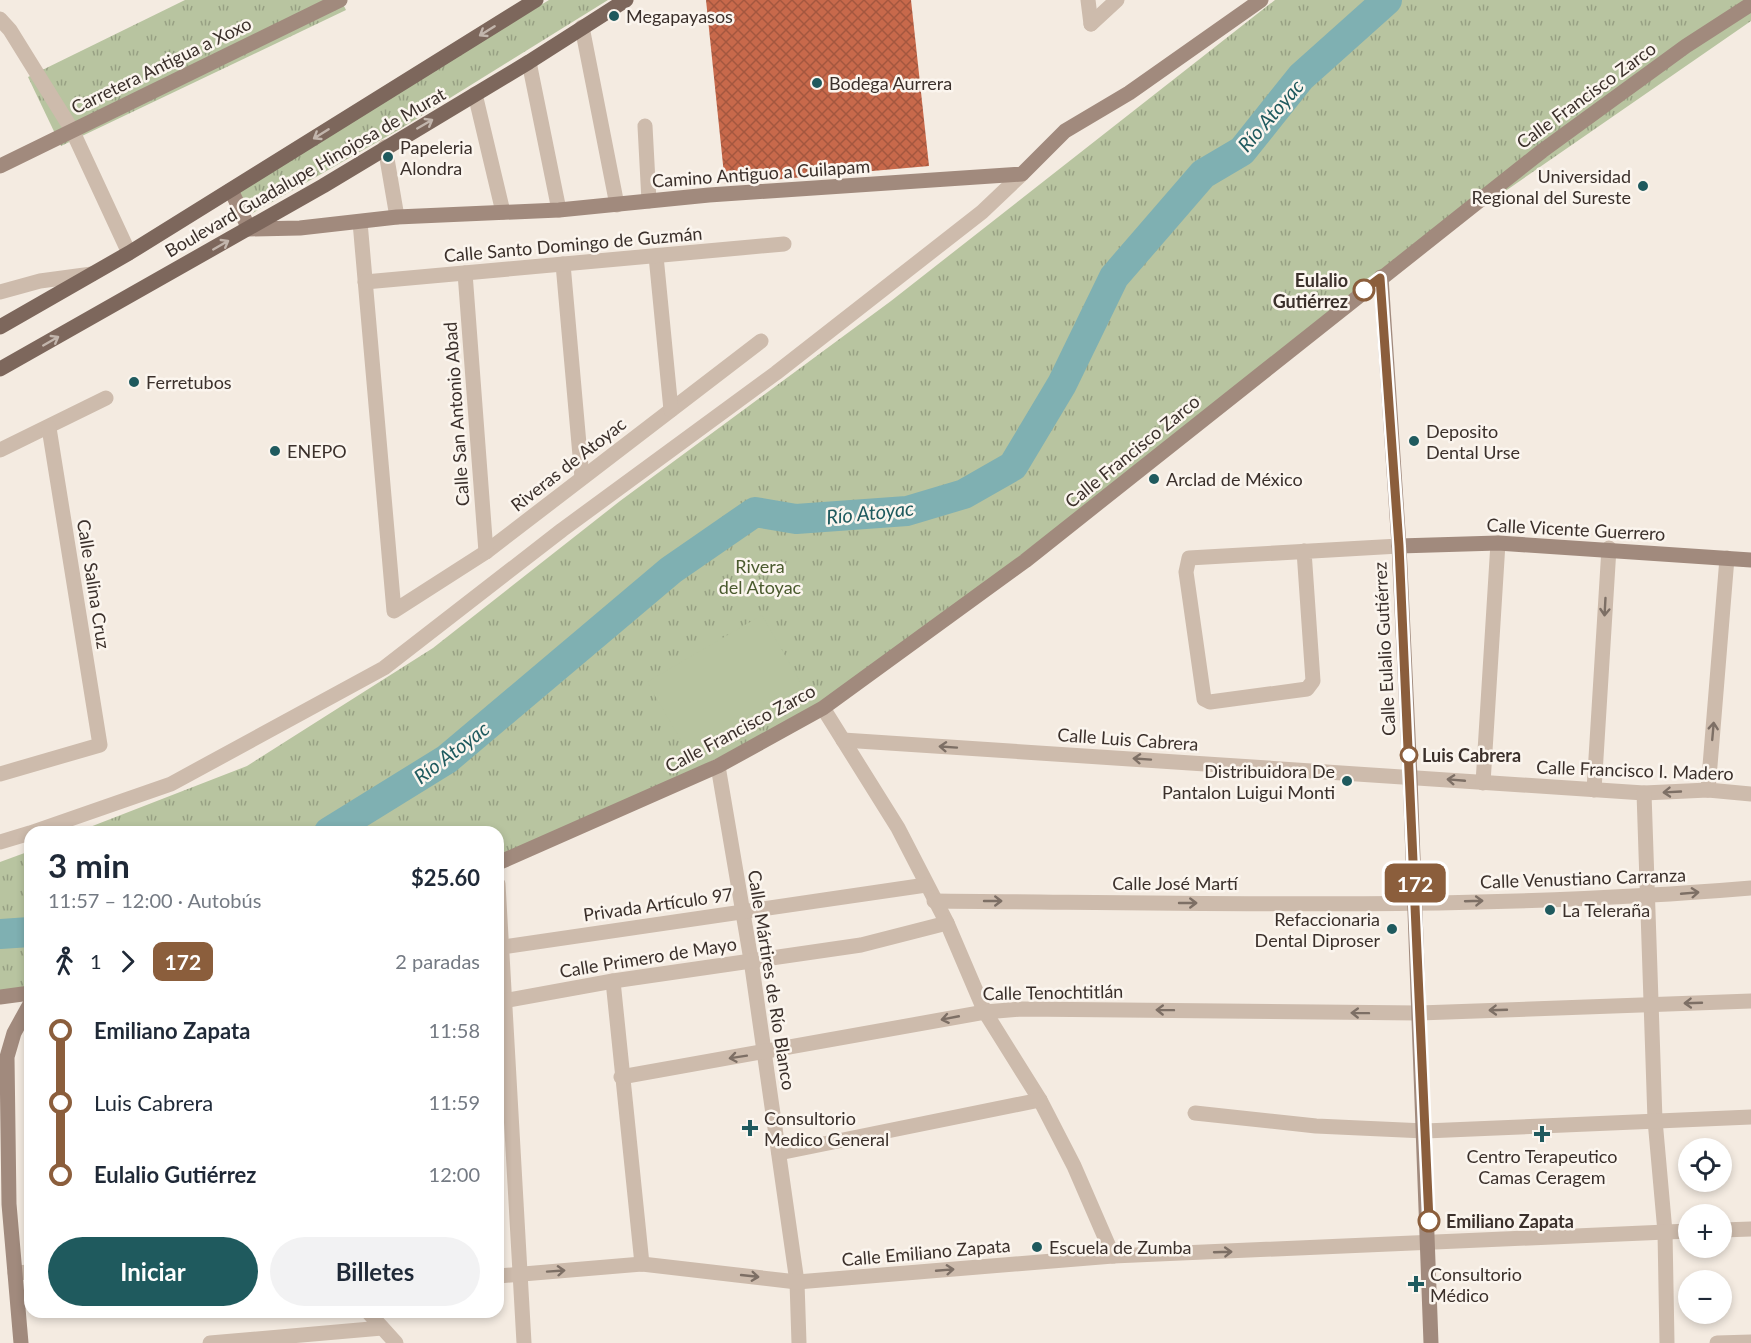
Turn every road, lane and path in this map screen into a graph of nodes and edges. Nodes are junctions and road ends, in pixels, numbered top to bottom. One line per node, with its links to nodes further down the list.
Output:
1 (340, 0): 13 (street, Carretera Antigua a Xoxo)
2 (536, 0): 17 (main road, Boulevard Guadalupe Hinojosa de Murat, one-way to 17)
3 (626, 0): 8 (main road, Boulevard Guadalupe Hinojosa de Murat)
4 (1088, 0): 5 (street)
5 (1117, 0)
6 (1261, 0): 16 (street)
7 (1751, 4): 31 (street, Calle Francisco Zarco)
8 (582, 27): 10 (main road, Boulevard Guadalupe Hinojosa de Murat); 19 (street)
9 (3, 28): 13 (street)
10 (529, 62): 11 (main road, Boulevard Guadalupe Hinojosa de Murat); 20 (street)
11 (475, 94): 14 (main road, Boulevard Guadalupe Hinojosa de Murat, one-way to 11); 21 (street)
12 (645, 126): 18 (street)
13 (72, 130): 15 (street, Carretera Antigua a Xoxo); 26 (street)
14 (385, 147): 22 (street); 24 (main road, Boulevard Guadalupe Hinojosa de Murat)
15 (0, 166)
16 (1022, 174): 18 (street, Camino Antiguo a Cuilapam); 59 (street)
17 (231, 190): 24 (street); 26 (main road, Boulevard Guadalupe Hinojosa de Murat)
18 (649, 201): 19 (street, Camino Antiguo a Cuilapam)
19 (616, 205): 20 (street, Camino Antiguo a Cuilapam)
20 (559, 210): 21 (street, Camino Antiguo a Cuilapam)
21 (503, 212): 22 (street, Camino Antiguo a Cuilapam)
22 (397, 217): 23 (street, Camino Antiguo a Cuilapam)
23 (360, 222): 24 (street, Camino Antiguo a Cuilapam); 32 (street)
24 (249, 229): 36 (main road, Boulevard Guadalupe Hinojosa de Murat, one-way to 24)
25 (784, 244): 27 (street, Calle Santo Domingo de Guzmán)
26 (129, 253): 30 (main road, Boulevard Guadalupe Hinojosa de Murat)
27 (656, 256): 28 (street, Calle Santo Domingo de Guzmán); 38 (street)
28 (563, 264): 29 (street, Calle Santo Domingo de Guzmán); 41 (street)
29 (465, 273): 32 (street, Calle Santo Domingo de Guzmán); 46 (street, Calle San Antonio Abad)
30 (92, 274): 33 (street); 34 (main road, Boulevard Guadalupe Hinojosa de Murat)
31 (1380, 278): 43 (street, Calle Eulalio Gutiérrez); 49 (street, Calle Francisco Zarco)
32 (365, 282): 46 (street, Riveras de Atoyac)
33 (0, 292)
34 (0, 327)
35 (761, 341): 38 (street, Riveras de Atoyac)
36 (0, 369)
37 (106, 398): 39 (street)
38 (671, 410): 41 (street, Riveras de Atoyac)
39 (49, 428): 40 (street); 52 (street, Calle Salina Cruz)
40 (0, 450)
41 (582, 478): 46 (street, Riveras de Atoyac)
42 (1498, 543): 43 (street, Calle Vicente Guerrero); 44 (street, Calle Vicente Guerrero); 54 (street)
43 (1399, 546): 45 (street); 53 (street, Calle Eulalio Gutiérrez)
44 (1609, 548): 47 (street, Calle Vicente Guerrero); 55 (street, one-way to 55)
45 (1304, 551): 45 (street)
46 (486, 552)
47 (1727, 558): 48 (street, Calle Vicente Guerrero); 56 (street, one-way to 47)
48 (1751, 560)
49 (824, 708): 50 (street); 51 (street, Calle Francisco Zarco)
50 (843, 740): 53 (street, Calle Luis Cabrera, one-way to 50); 63 (street)
51 (718, 766): 62 (street, Calle Francisco Zarco); 68 (street, Calle Mártires de Río Blanco)
52 (0, 774)
53 (1410, 777): 54 (street, Calle Francisco I. Madero, one-way to 53); 67 (street, Calle Eulalio Gutiérrez)
54 (1484, 783): 55 (street, Calle Francisco I. Madero)
55 (1594, 790): 57 (street, Calle Francisco I. Madero)
56 (1708, 790): 57 (street, Calle Francisco I. Madero, one-way to 57); 58 (street, Calle Francisco I. Madero)
57 (1644, 793): 65 (street)
58 (1751, 794)
59 (51, 826)
60 (24, 835): 61 (street)
61 (0, 842)
62 (504, 860)
63 (926, 885): 66 (street); 68 (street, Privada Artículo 97)
64 (1751, 888): 65 (street, Calle Venustiano Carranza, one-way to 64)
65 (1647, 897): 67 (street, Calle Venustiano Carranza, one-way to 65); 77 (street)
66 (934, 901): 67 (street, Calle José Martí, one-way to 67); 69 (street)
67 (1416, 904): 79 (street, Calle Eulalio Gutiérrez)
68 (743, 911): 70 (street, Privada Artículo 97); 71 (street, Calle Mártires de Río Blanco)
69 (946, 923): 71 (street, Calle Primero de Mayo); 78 (street)
70 (504, 947)
71 (751, 960): 72 (street, Calle Primero de Mayo); 82 (street, Calle Mártires de Río Blanco)
72 (613, 981): 76 (street, Calle Primero de Mayo); 84 (street)
73 (24, 994): 74 (street)
74 (0, 997)
75 (1751, 1001): 77 (street, Calle Tenochtitlán, one-way to 77)
76 (504, 1002)
77 (1653, 1004): 79 (street, Calle Tenochtitlán, one-way to 79); 89 (street)
78 (985, 1012): 79 (street, Calle Tenochtitlán, one-way to 78); 82 (street, Calle Tenochtitlán, one-way to 82); 86 (street)
79 (1419, 1013): 91 (street, Calle Eulalio Gutiérrez)
80 (24, 1015): 83 (street)
81 (0, 1042): 83 (street)
82 (763, 1053): 84 (street, Calle Tenochtitlán, one-way to 84); 92 (street, Calle Mártires de Río Blanco)
83 (7, 1057): 100 (street)
84 (621, 1077): 99 (street)
85 (504, 1087): 90 (street)
86 (1040, 1100): 92 (street); 98 (street)
87 (1195, 1113): 91 (street)
88 (1751, 1118): 89 (street)
89 (1655, 1120): 91 (street); 96 (street)
90 (505, 1129): 101 (street)
91 (1425, 1131): 97 (street, Calle Eulalio Gutiérrez)
92 (778, 1153): 103 (street, Calle Mártires de Río Blanco)
93 (1751, 1229): 94 (street)
94 (1732, 1230)
95 (1678, 1231): 96 (street, Calle Emiliano Zapata)
96 (1665, 1232): 97 (street, Calle Emiliano Zapata); 113 (street)
97 (1430, 1243): 98 (street, Calle Emiliano Zapata, one-way to 97); 112 (street, Calle Eulalio Gutiérrez)
98 (1113, 1256): 103 (street, Calle Emiliano Zapata, one-way to 98)
99 (642, 1264): 101 (street, Calle Emiliano Zapata, one-way to 99); 103 (street, Calle Emiliano Zapata, one-way to 103)
100 (23, 1272): 107 (street)
101 (521, 1273): 102 (street, Calle Emiliano Zapata); 110 (street)
102 (504, 1275)
103 (797, 1282): 111 (street, Calle Mártires de Río Blanco)
104 (373, 1318): 105 (street)
105 (382, 1328): 108 (street); 109 (street)
106 (1751, 1342): 114 (street)
107 (21, 1343)
108 (210, 1343)
109 (396, 1343)
110 (524, 1343)
111 (799, 1343)
112 (1431, 1343)
113 (1668, 1343)
114 (1717, 1343)

